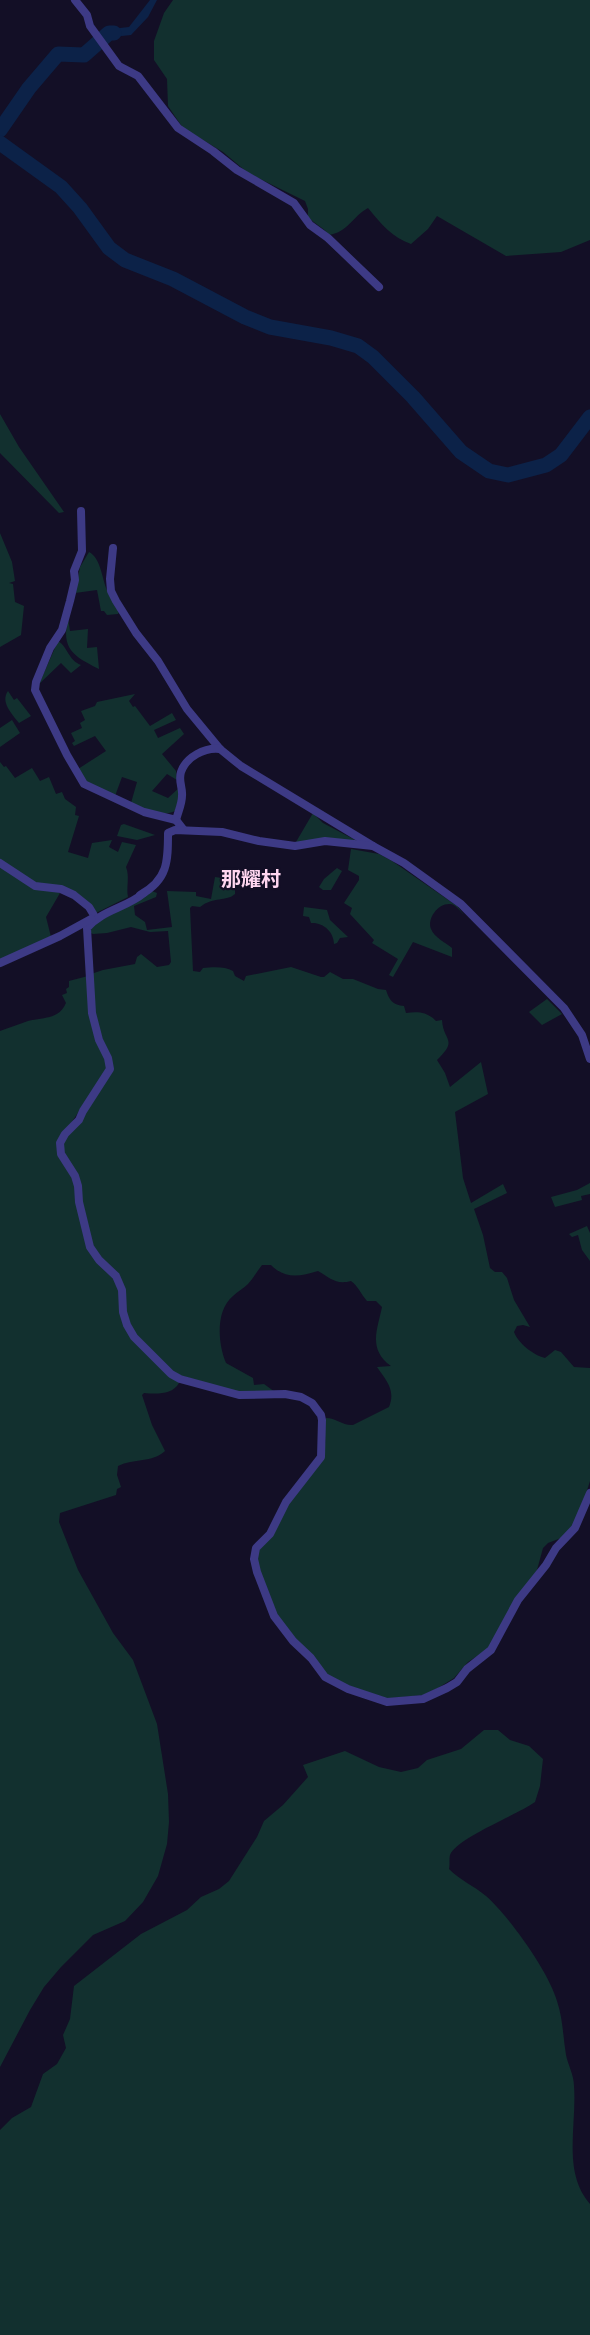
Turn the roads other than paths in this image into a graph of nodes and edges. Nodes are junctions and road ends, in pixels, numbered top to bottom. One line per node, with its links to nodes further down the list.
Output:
1 (75, 0): 2 (street)
2 (379, 287)
3 (81, 511): 6 (street)
4 (113, 548): 5 (street)
5 (220, 749): 6 (street); 8 (street)
6 (176, 820): 7 (street)
7 (183, 829): 8 (street); 10 (street)
8 (374, 846): 13 (street)
9 (0, 863): 11 (street)
10 (144, 893): 11 (street); 14 (street)
11 (95, 917): 12 (street)
12 (0, 963)
13 (590, 1059)
14 (590, 1493)

